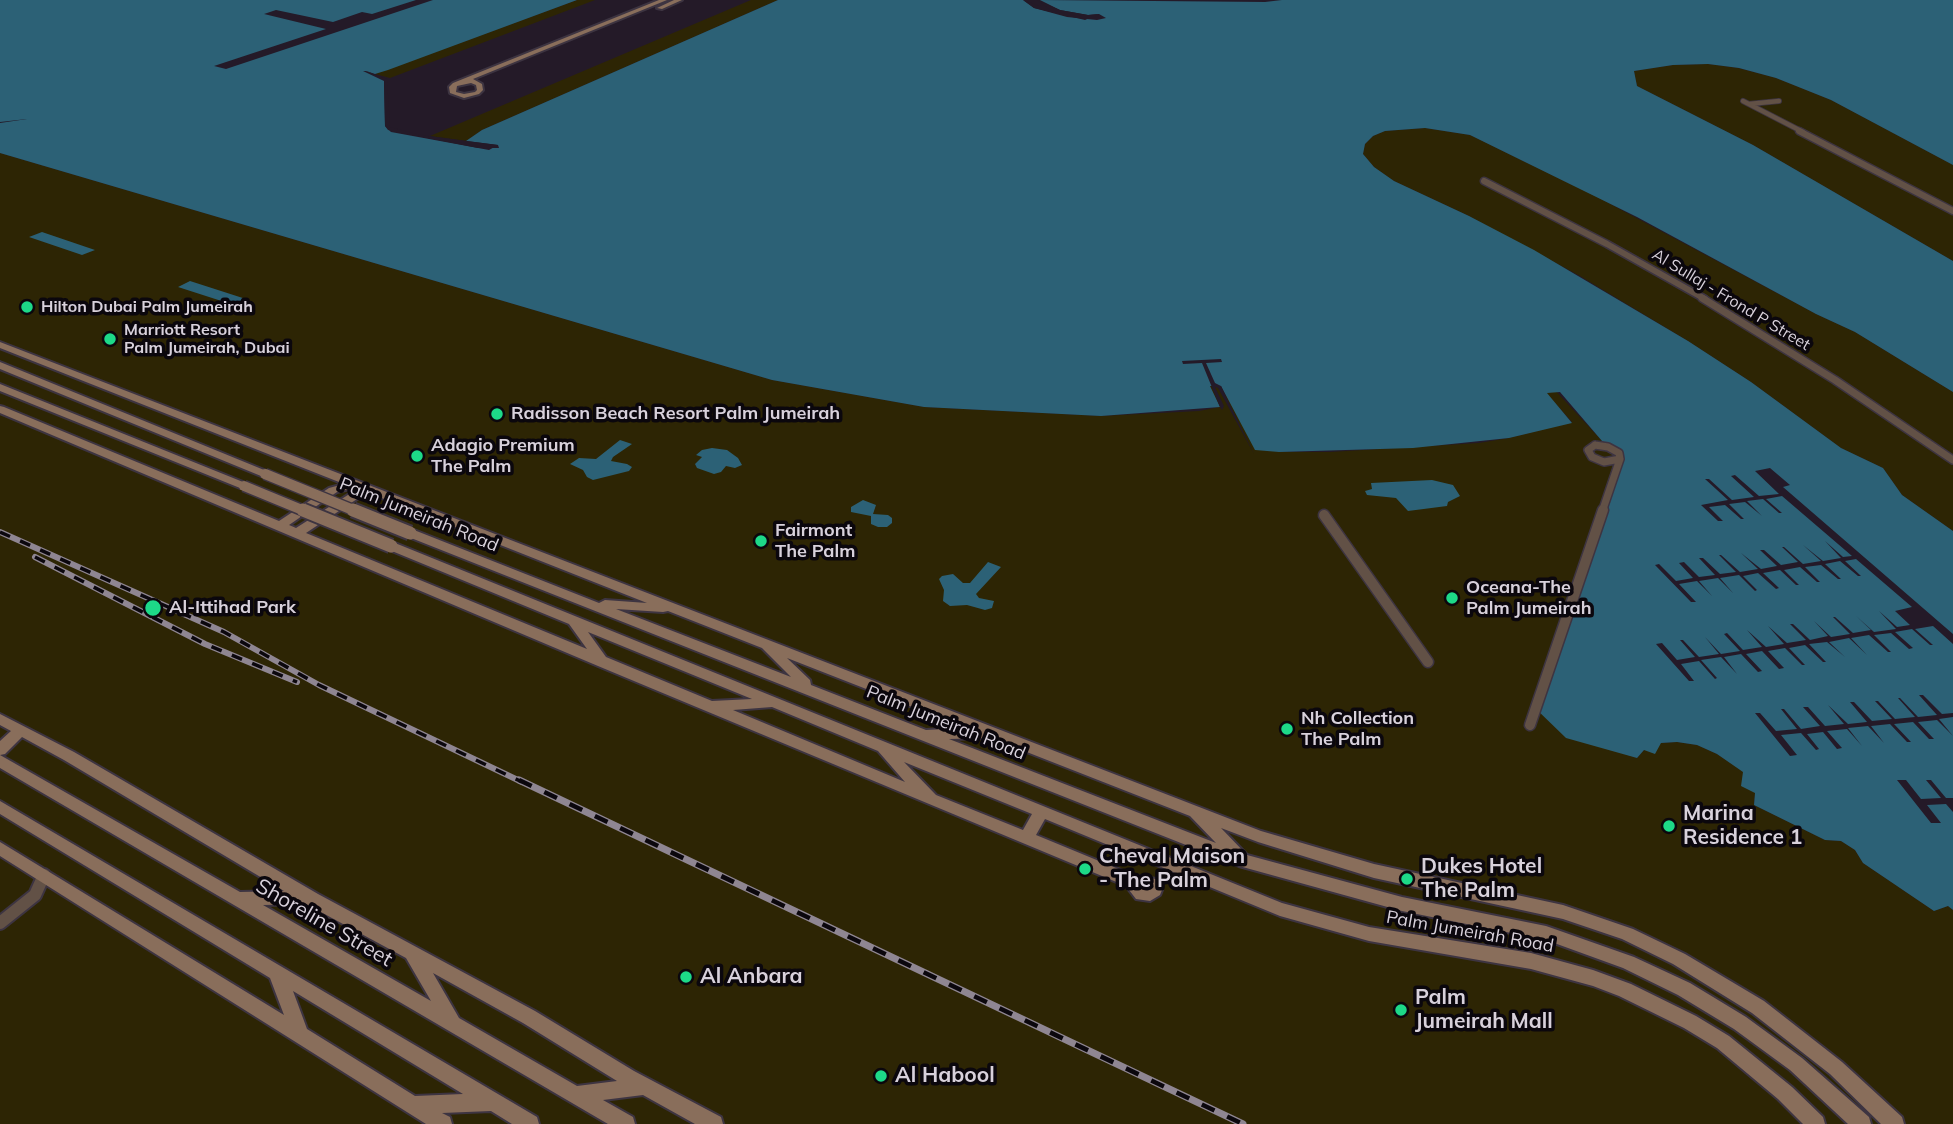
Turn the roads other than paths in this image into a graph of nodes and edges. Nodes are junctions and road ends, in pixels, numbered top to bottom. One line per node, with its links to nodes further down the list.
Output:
1 (664, 0): 3 (street)
2 (679, 0): 5 (street)
3 (637, 11): 6 (street); 7 (street)
4 (643, 17): 5 (street)
5 (633, 19): 6 (street)
6 (620, 24): 8 (street)
7 (509, 62): 8 (street); 9 (street)
8 (504, 71): 10 (street)
9 (461, 82): 10 (street); 10 (street)
10 (479, 83)
11 (1779, 100): 13 (street)
12 (1484, 181): 22 (street, Al Sullaj - Frond P Street)
13 (1953, 211)
14 (5, 347): 16 (street); 23 (street)
15 (0, 365): 16 (street, Palm Jumeirah Road)
16 (20, 373): 27 (street, Palm Jumeirah Road, bridge)
17 (0, 387): 18 (main road, Palm Jumeirah Road)
18 (44, 405): 20 (street); 29 (street, Palm Jumeirah Road, bridge)
19 (0, 409): 20 (street)
20 (49, 430): 25 (street)
21 (1620, 459): 37 (street)
22 (1953, 460)
23 (358, 485): 25 (main road); 26 (street); 28 (street)
24 (1324, 515): 31 (street)
25 (278, 527): 26 (street)
26 (296, 534): 32 (street)
27 (592, 603): 28 (street); 33 (street, Palm Jumeirah Road)
28 (674, 608): 30 (street)
29 (573, 621): 32 (street); 34 (street, Palm Jumeirah Road)
30 (765, 644): 33 (street); 39 (street)
31 (1429, 662)
32 (603, 663): 35 (street)
33 (810, 689): 40 (street, Palm Jumeirah Road)
34 (773, 703): 35 (street); 41 (street, Palm Jumeirah Road)
35 (707, 706): 44 (street)
36 (2, 722): 38 (street)
37 (1530, 725)
38 (21, 730): 42 (street); 53 (street)
39 (992, 733): 40 (street); 46 (street)
40 (923, 734): 50 (street, Palm Jumeirah Road)
41 (883, 748): 44 (street); 47 (street, Palm Jumeirah Road)
42 (0, 750)
43 (0, 761): 54 (street, Shoreline Street)
44 (931, 799): 48 (street)
45 (4, 810): 57 (street)
46 (1192, 810): 50 (street); 64 (street)
47 (1041, 812): 48 (street); 69 (street, Palm Jumeirah Road)
48 (1026, 838): 52 (street)
49 (0, 848): 51 (street)
50 (1245, 861): 70 (street, Palm Jumeirah Road)
51 (44, 875): 55 (street); 59 (street)
52 (1132, 881)
53 (309, 897): 54 (street); 56 (street)
54 (237, 899): 58 (street, Shoreline Street)
55 (0, 923)
56 (411, 953): 58 (street); 60 (street)
57 (278, 975): 59 (street); 62 (street)
58 (453, 1023): 61 (main road, Shoreline Street)
59 (300, 1035): 63 (street)
60 (646, 1086): 61 (street); 68 (street)
61 (575, 1095): 67 (street, Shoreline Street)
62 (494, 1102): 63 (street); 66 (street)
63 (413, 1105): 65 (street)
64 (1892, 1121)
65 (443, 1124)
66 (530, 1124)
67 (626, 1124)
68 (714, 1124)
69 (1816, 1124)
70 (1862, 1124)

